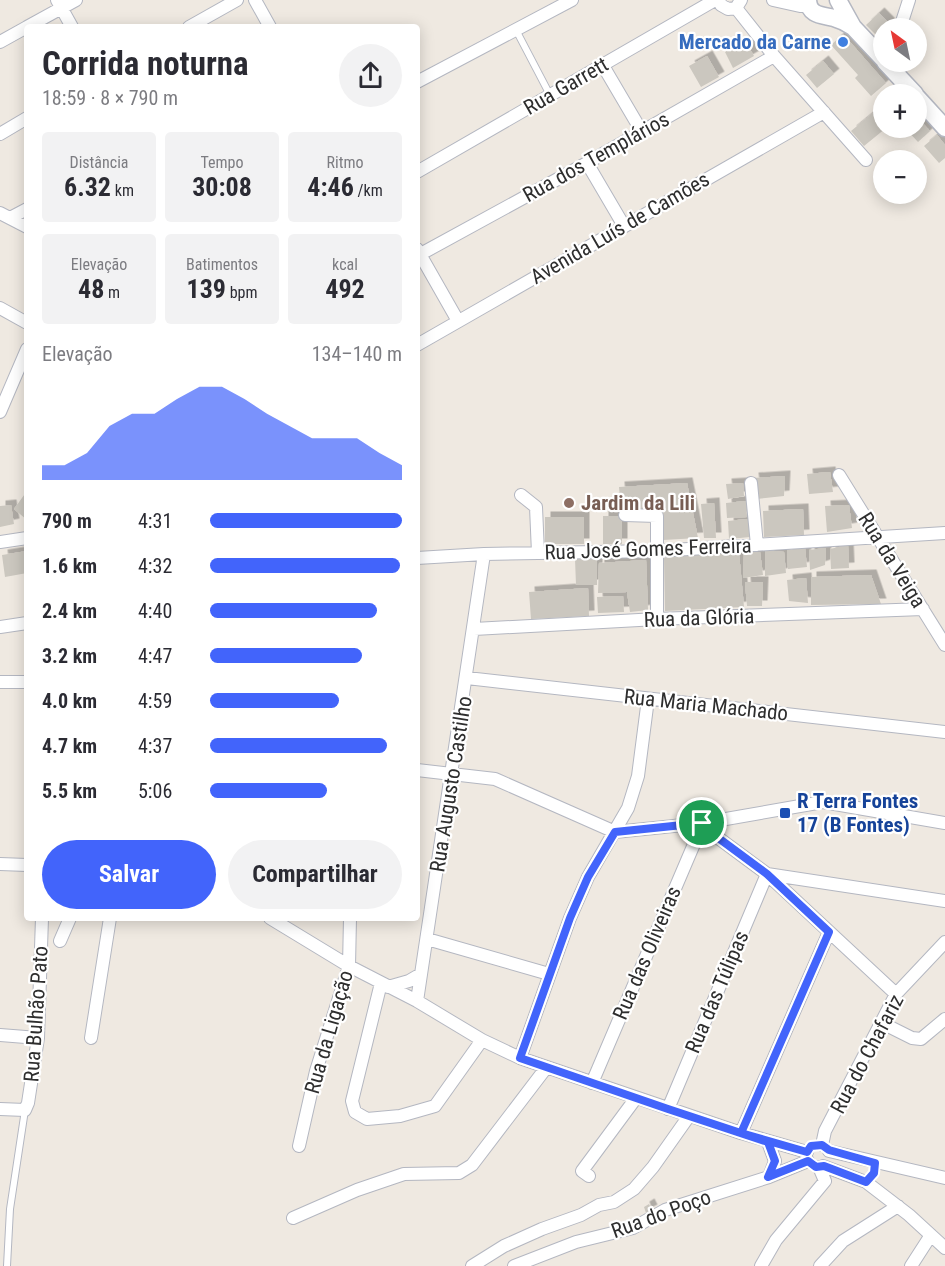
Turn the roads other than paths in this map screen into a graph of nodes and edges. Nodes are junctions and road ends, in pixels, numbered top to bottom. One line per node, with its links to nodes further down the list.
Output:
1 (76, 0): 9 (street)
2 (237, 0): 15 (street)
3 (255, 0): 16 (street)
4 (572, 0): 19 (street)
5 (717, 0): 10 (street); 23 (street, Rua Garrett)
6 (773, 0): 11 (street)
7 (838, 0): 11 (street); 17 (street)
8 (909, 0): 12 (street)
9 (59, 4): 13 (street); 14 (street)
10 (738, 4): 22 (street)
11 (810, 5): 17 (street)
12 (903, 18)
13 (31, 24)
14 (70, 24)
15 (194, 24)
16 (268, 24)
17 (853, 27): 21 (street)
18 (24, 29): 20 (street)
19 (516, 30): 25 (street); 27 (lane)
20 (0, 42)
21 (873, 48)
22 (774, 56): 29 (street); 32 (street, Rua dos Templários)
23 (602, 64): 27 (street, Rua Garrett); 32 (street)
24 (896, 72): 26 (street)
25 (420, 80)
26 (906, 84)
27 (550, 95): 36 (street, Rua Garrett)
28 (927, 108): 31 (street)
29 (824, 112): 34 (street); 40 (street, Avenida Luís de Camões)
30 (24, 120): 33 (street)
31 (945, 128)
32 (642, 132): 35 (street, Rua dos Templários)
33 (0, 134)
34 (866, 160)
35 (587, 163): 40 (street); 41 (street, Rua dos Templários)
36 (420, 170)
37 (24, 210): 38 (street)
38 (5, 215): 39 (street)
39 (24, 225)
40 (624, 226): 45 (street, Avenida Luís de Camões)
41 (420, 252)
42 (420, 256): 45 (street)
43 (0, 308): 44 (street)
44 (24, 321)
45 (458, 321): 46 (street, Avenida Luís de Camões)
46 (420, 343)
47 (24, 356): 48 (street)
48 (2, 405)
49 (839, 475): 55 (street, Rua da Veiga)
50 (751, 483): 57 (street)
51 (521, 495): 59 (street)
52 (625, 515): 58 (street)
53 (945, 533): 55 (street, Rua José Gomes Ferreira)
54 (24, 538): 56 (street)
55 (878, 538): 57 (street, Rua José Gomes Ferreira); 62 (street, Rua da Veiga)
56 (0, 542)
57 (758, 545): 58 (street, Rua José Gomes Ferreira)
58 (657, 551): 59 (street, Rua José Gomes Ferreira); 63 (street)
59 (538, 553): 60 (street, Rua José Gomes Ferreira)
60 (484, 554): 61 (street, Rua José Gomes Ferreira); 66 (street, Rua Augusto Castilho)
61 (420, 558)
62 (923, 609): 63 (street, Rua da Glória); 67 (street, Rua da Veiga)
63 (657, 619): 66 (street, Rua da Glória)
64 (24, 623): 65 (street)
65 (0, 627)
66 (474, 629): 68 (street, Rua Augusto Castilho)
67 (945, 645)
68 (467, 678): 71 (street, Rua Maria Machado); 74 (street, Rua Augusto Castilho)
69 (0, 682): 70 (street)
70 (24, 682)
71 (648, 699): 72 (street, Rua Maria Machado); 77 (street)
72 (945, 732)
73 (420, 770): 74 (street)
74 (452, 774): 77 (street); 90 (street, Rua Augusto Castilho)
75 (702, 823): 76 (street); 77 (street); 80 (street); 107 (street, Rua das Oliveiras)
76 (945, 823)
77 (615, 832): 95 (street)
78 (0, 864): 79 (street)
79 (24, 865)
80 (767, 874): 81 (street); 82 (street); 110 (street, Rua das Túlipas)
81 (796, 878): 82 (street); 83 (street)
82 (787, 893): 89 (street)
83 (945, 901)
84 (42, 921): 102 (street, Rua Bulhão Pato)
85 (69, 921): 91 (street)
86 (110, 921): 103 (street)
87 (275, 921): 93 (street)
88 (350, 921): 93 (street, Rua da Ligação)
89 (829, 932): 97 (street); 113 (street)
90 (427, 939): 94 (street, Rua Augusto Castilho); 95 (street)
91 (60, 941)
92 (945, 942): 97 (street, Rua do Chafariz)
93 (349, 966): 96 (street); 115 (street, Rua da Ligação)
94 (421, 974): 96 (street); 98 (street, Rua Augusto Castilho)
95 (549, 974): 105 (street)
96 (385, 985): 98 (street); 104 (street)
97 (896, 994): 100 (street, Rua do Chafariz)
98 (417, 1001): 104 (street)
99 (945, 1019): 100 (street)
100 (882, 1023): 116 (street, Rua do Chafariz)
101 (0, 1035): 102 (street)
102 (38, 1038): 111 (street, Rua Bulhão Pato)
103 (91, 1038)
104 (482, 1040): 105 (street)
105 (520, 1058): 106 (street)
106 (546, 1068): 107 (street); 126 (street)
107 (592, 1083): 108 (street)
108 (636, 1098): 110 (street); 120 (street)
109 (0, 1108): 111 (street)
110 (668, 1109): 112 (street)
111 (25, 1110): 129 (lane)
112 (689, 1116): 113 (street); 130 (street)
113 (741, 1133): 114 (street)
114 (768, 1142): 117 (street); 121 (street)
115 (299, 1146)
116 (825, 1148): 117 (street, Rua do Chafariz); 117 (street, Rua do Poço); 118 (street)
117 (814, 1162): 119 (street); 121 (street, Rua do Poço); 123 (street)
118 (875, 1163): 122 (street); 124 (lane)
119 (845, 1174): 123 (lane); 124 (street)
120 (589, 1176)
121 (768, 1177): 131 (street, Rua do Poço)
122 (945, 1178)
123 (825, 1181): 132 (street)
124 (866, 1182): 125 (street)
125 (898, 1206): 127 (street); 133 (street)
126 (294, 1218)
127 (932, 1235): 128 (street); 134 (street)
128 (945, 1248)
129 (7, 1266)
130 (472, 1266)
131 (514, 1266)
132 (761, 1266)
133 (820, 1266)
134 (911, 1266)

